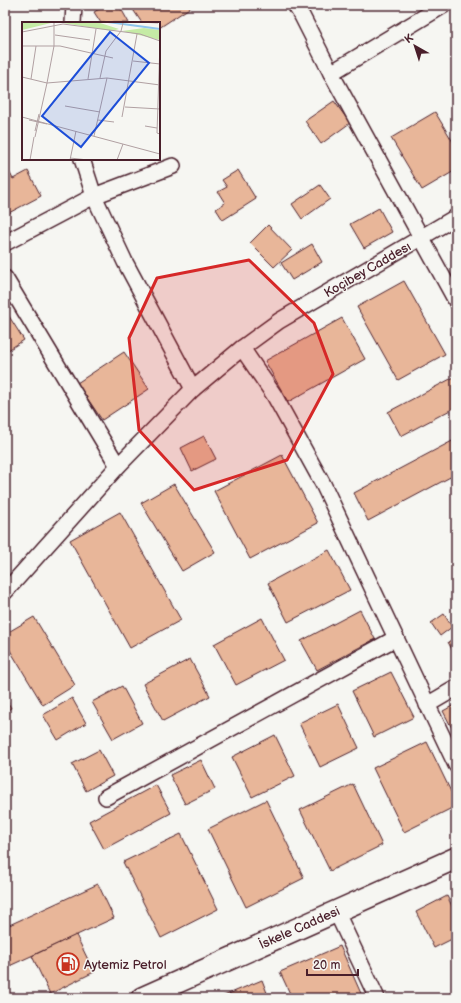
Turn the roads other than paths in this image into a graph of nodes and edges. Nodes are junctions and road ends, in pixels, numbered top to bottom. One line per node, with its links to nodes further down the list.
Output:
1 (74, 5): 4 (street)
2 (295, 5): 5 (street)
3 (444, 5): 5 (street)
4 (73, 22)
5 (331, 73): 10 (street)
6 (82, 160): 8 (street)
7 (173, 166): 8 (street)
8 (94, 196): 11 (street); 15 (street)
9 (456, 217): 10 (street, Koçibey Caddesı)
10 (421, 238): 13 (street); 14 (street, Koçibey Caddesı)
11 (5, 243)
12 (5, 278): 16 (street)
13 (456, 301)
14 (242, 348): 15 (street, Koçibey Caddesı); 18 (street)
15 (193, 389): 16 (street, Koçibey Caddesı)
16 (118, 466): 17 (street, Koçibey Caddesı)
17 (5, 592)
18 (396, 638): 20 (street); 22 (street)
19 (456, 688): 20 (street)
20 (427, 705): 21 (street)
21 (456, 765)
22 (106, 797)
23 (456, 858): 24 (main road, İskele Caddesi)
24 (336, 911): 25 (main road, İskele Caddesi); 26 (street)
25 (142, 998)
26 (377, 998)

